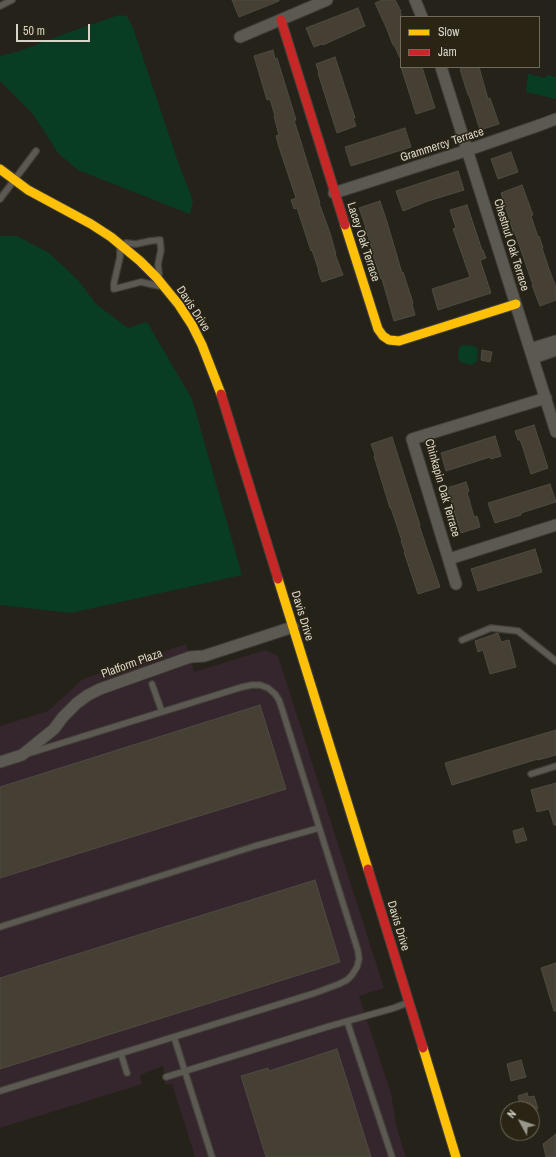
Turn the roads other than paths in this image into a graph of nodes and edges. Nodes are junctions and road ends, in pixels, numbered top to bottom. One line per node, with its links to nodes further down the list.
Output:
1 (12, 0): 4 (lane)
2 (327, 0): 6 (street)
3 (415, 0): 5 (street)
4 (0, 6)
5 (422, 16)
6 (281, 20): 7 (street); 14 (street, Lacey Oak Terrace)
7 (240, 37)
8 (441, 68): 10 (street, Chestnut Oak Terrace)
9 (555, 121): 10 (street, Grammercy Terrace)
10 (468, 150): 14 (street, Grammercy Terrace); 18 (street, Chestnut Oak Terrace)
11 (36, 151): 13 (lane)
12 (0, 168): 13 (street, Davis Drive)
13 (14, 180): 15 (lane); 16 (street, Davis Drive)
14 (334, 193): 18 (street, Lacey Oak Terrace)
15 (0, 199)
16 (116, 242): 17 (street, Davis Drive); 17 (lane); 17 (lane)
17 (163, 286): 27 (street, Davis Drive)
18 (516, 304): 21 (street, Chestnut Oak Terrace)
19 (556, 341): 21 (street)
20 (556, 350): 21 (street)
21 (531, 353): 22 (street, Chestnut Oak Terrace)
22 (546, 398): 23 (street, Chestnut Oak Terrace); 25 (street, Chinkapin Oak Terrace)
23 (556, 432)
24 (556, 525): 25 (street)
25 (449, 559): 26 (street, Chinkapin Oak Terrace)
26 (456, 584)
27 (293, 627): 32 (street, Platform Plaza); 38 (street, Davis Drive)
28 (462, 640): 29 (lane)
29 (556, 661)
30 (152, 684): 31 (lane)
31 (162, 712): 32 (lane); 36 (lane)
32 (22, 755): 33 (street, Platform Plaza)
33 (0, 762)
34 (556, 766): 35 (lane)
35 (531, 774)
36 (319, 828): 37 (lane); 40 (lane)
37 (0, 927)
38 (409, 1002): 39 (lane); 48 (street, Davis Drive)
39 (347, 1021): 42 (lane); 47 (lane)
40 (174, 1037): 41 (lane); 42 (lane)
41 (121, 1054): 43 (lane); 45 (lane)
42 (185, 1071): 44 (lane); 46 (lane)
43 (127, 1073)
44 (166, 1077)
45 (0, 1091)
46 (212, 1157)
47 (392, 1157)
48 (456, 1157)

